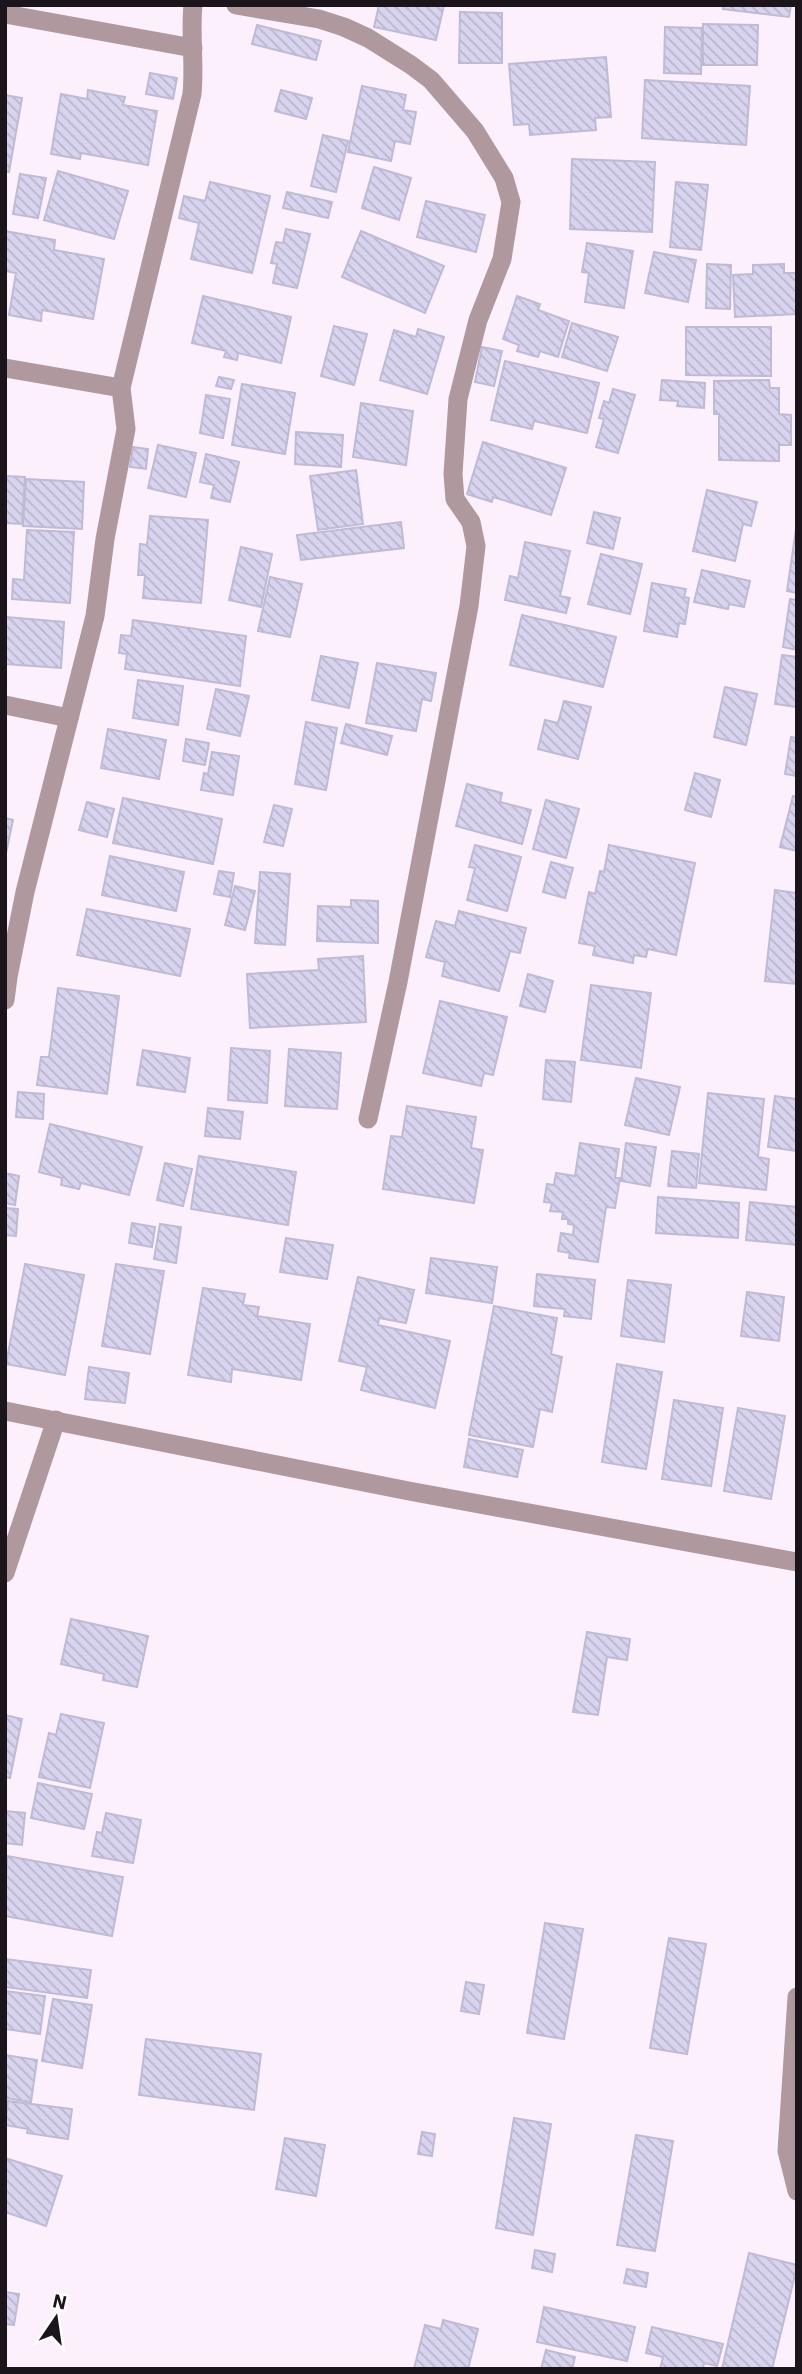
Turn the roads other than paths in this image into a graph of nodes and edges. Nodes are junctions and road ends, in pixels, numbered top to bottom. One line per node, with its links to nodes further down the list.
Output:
1 (193, 5): 4 (street)
2 (236, 5): 10 (street)
3 (5, 14): 4 (street)
4 (193, 48): 6 (street)
5 (5, 368): 6 (street)
6 (121, 388): 8 (street)
7 (5, 705): 8 (street)
8 (69, 718): 9 (street)
9 (5, 1000)
10 (368, 1119)
11 (5, 1411): 12 (street)
12 (56, 1420): 13 (street); 14 (street)
13 (797, 1562)
14 (5, 1573)
15 (797, 1997): 16 (street)
16 (797, 2191)

